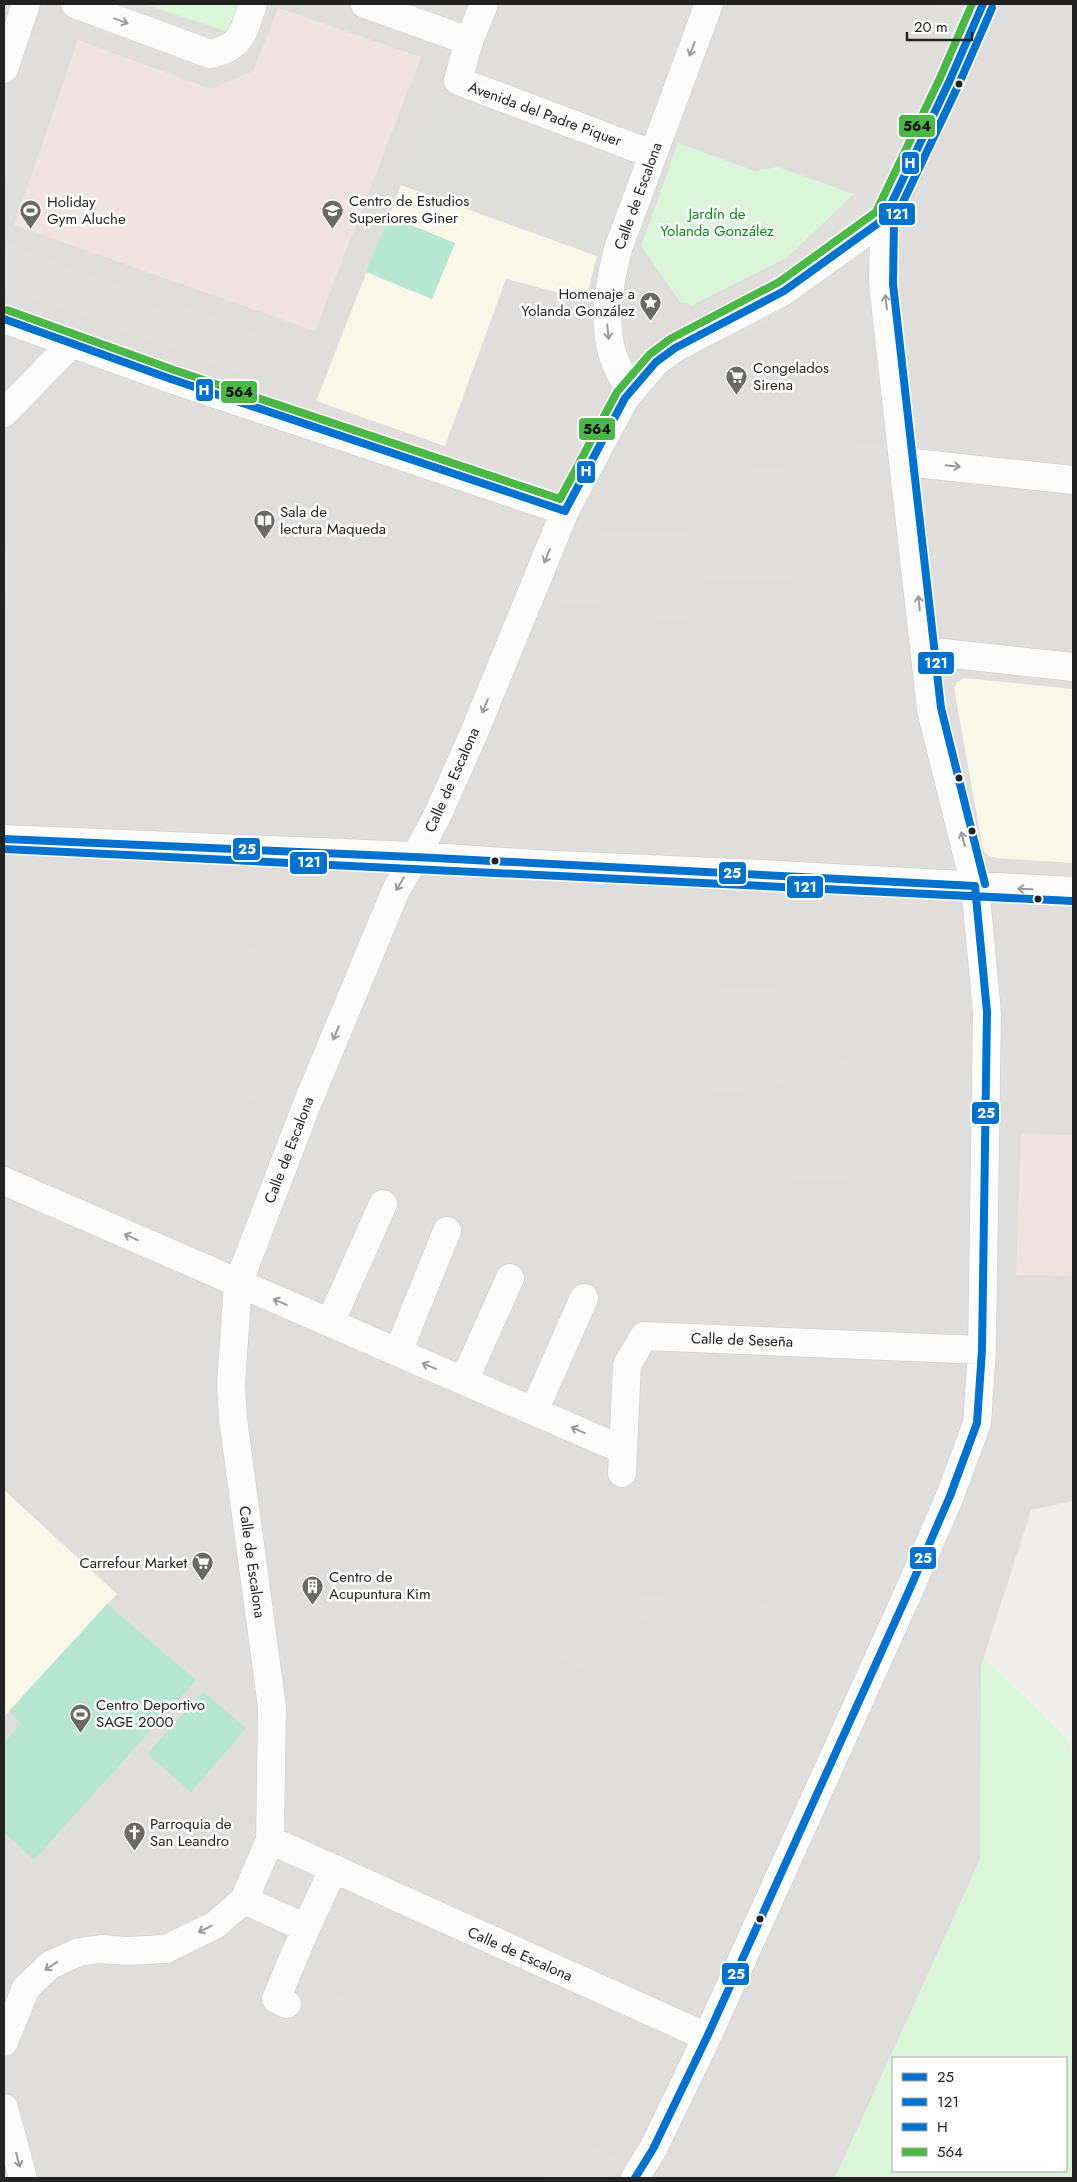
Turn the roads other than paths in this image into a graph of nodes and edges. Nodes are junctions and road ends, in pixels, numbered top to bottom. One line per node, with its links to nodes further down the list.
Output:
1 (26, 4): 9 (street)
2 (75, 4): 3 (street, one-way to 3)
3 (253, 4)
4 (365, 4): 8 (street)
5 (484, 4): 8 (street, Avenida del Padre Piquer)
6 (709, 4): 10 (street, Calle de Escalona, one-way to 10)
7 (983, 4): 11 (street)
8 (469, 41): 10 (street, Avenida del Padre Piquer)
9 (4, 68)
10 (652, 154): 14 (street, Calle de Escalona, one-way to 14)
11 (884, 218): 14 (street, Calle de Escalona); 16 (street, one-way to 11)
12 (4, 319): 13 (street)
13 (71, 344): 15 (street); 18 (street)
14 (630, 391): 18 (street, Calle de Escalona)
15 (4, 413)
16 (905, 462): 17 (street, one-way to 17); 19 (street, one-way to 16)
17 (1073, 480)
18 (566, 511): 22 (street, Calle de Escalona, one-way to 22)
19 (924, 652): 20 (street); 23 (street, one-way to 19)
20 (1073, 667)
21 (4, 839): 22 (street)
22 (416, 856): 23 (street); 29 (street, Calle de Escalona, one-way to 29)
23 (975, 886): 24 (street, one-way to 23); 32 (street)
24 (1073, 891)
25 (4, 1181): 29 (street, one-way to 25)
26 (383, 1204): 31 (street)
27 (447, 1231): 33 (street)
28 (510, 1278): 34 (street)
29 (238, 1284): 31 (street, one-way to 29); 36 (street, Calle de Escalona)
30 (584, 1298): 35 (street)
31 (330, 1323): 33 (street)
32 (982, 1350): 35 (street, Calle de Seseña, one-way to 35); 41 (street)
33 (398, 1352): 34 (street, one-way to 33)
34 (464, 1381): 35 (street)
35 (534, 1411)
36 (270, 1840): 37 (street, Calle de Escalona); 38 (street, Calle de Escalona)
37 (333, 1870): 39 (street); 41 (street, Calle de Escalona)
38 (244, 1900): 39 (street); 42 (street, Calle de Escalona, one-way to 42)
39 (306, 1928): 40 (street)
40 (287, 2004)
41 (707, 2037): 45 (street)
42 (4, 2042)
43 (4, 2108): 44 (street, one-way to 44)
44 (23, 2178)
45 (635, 2178)

